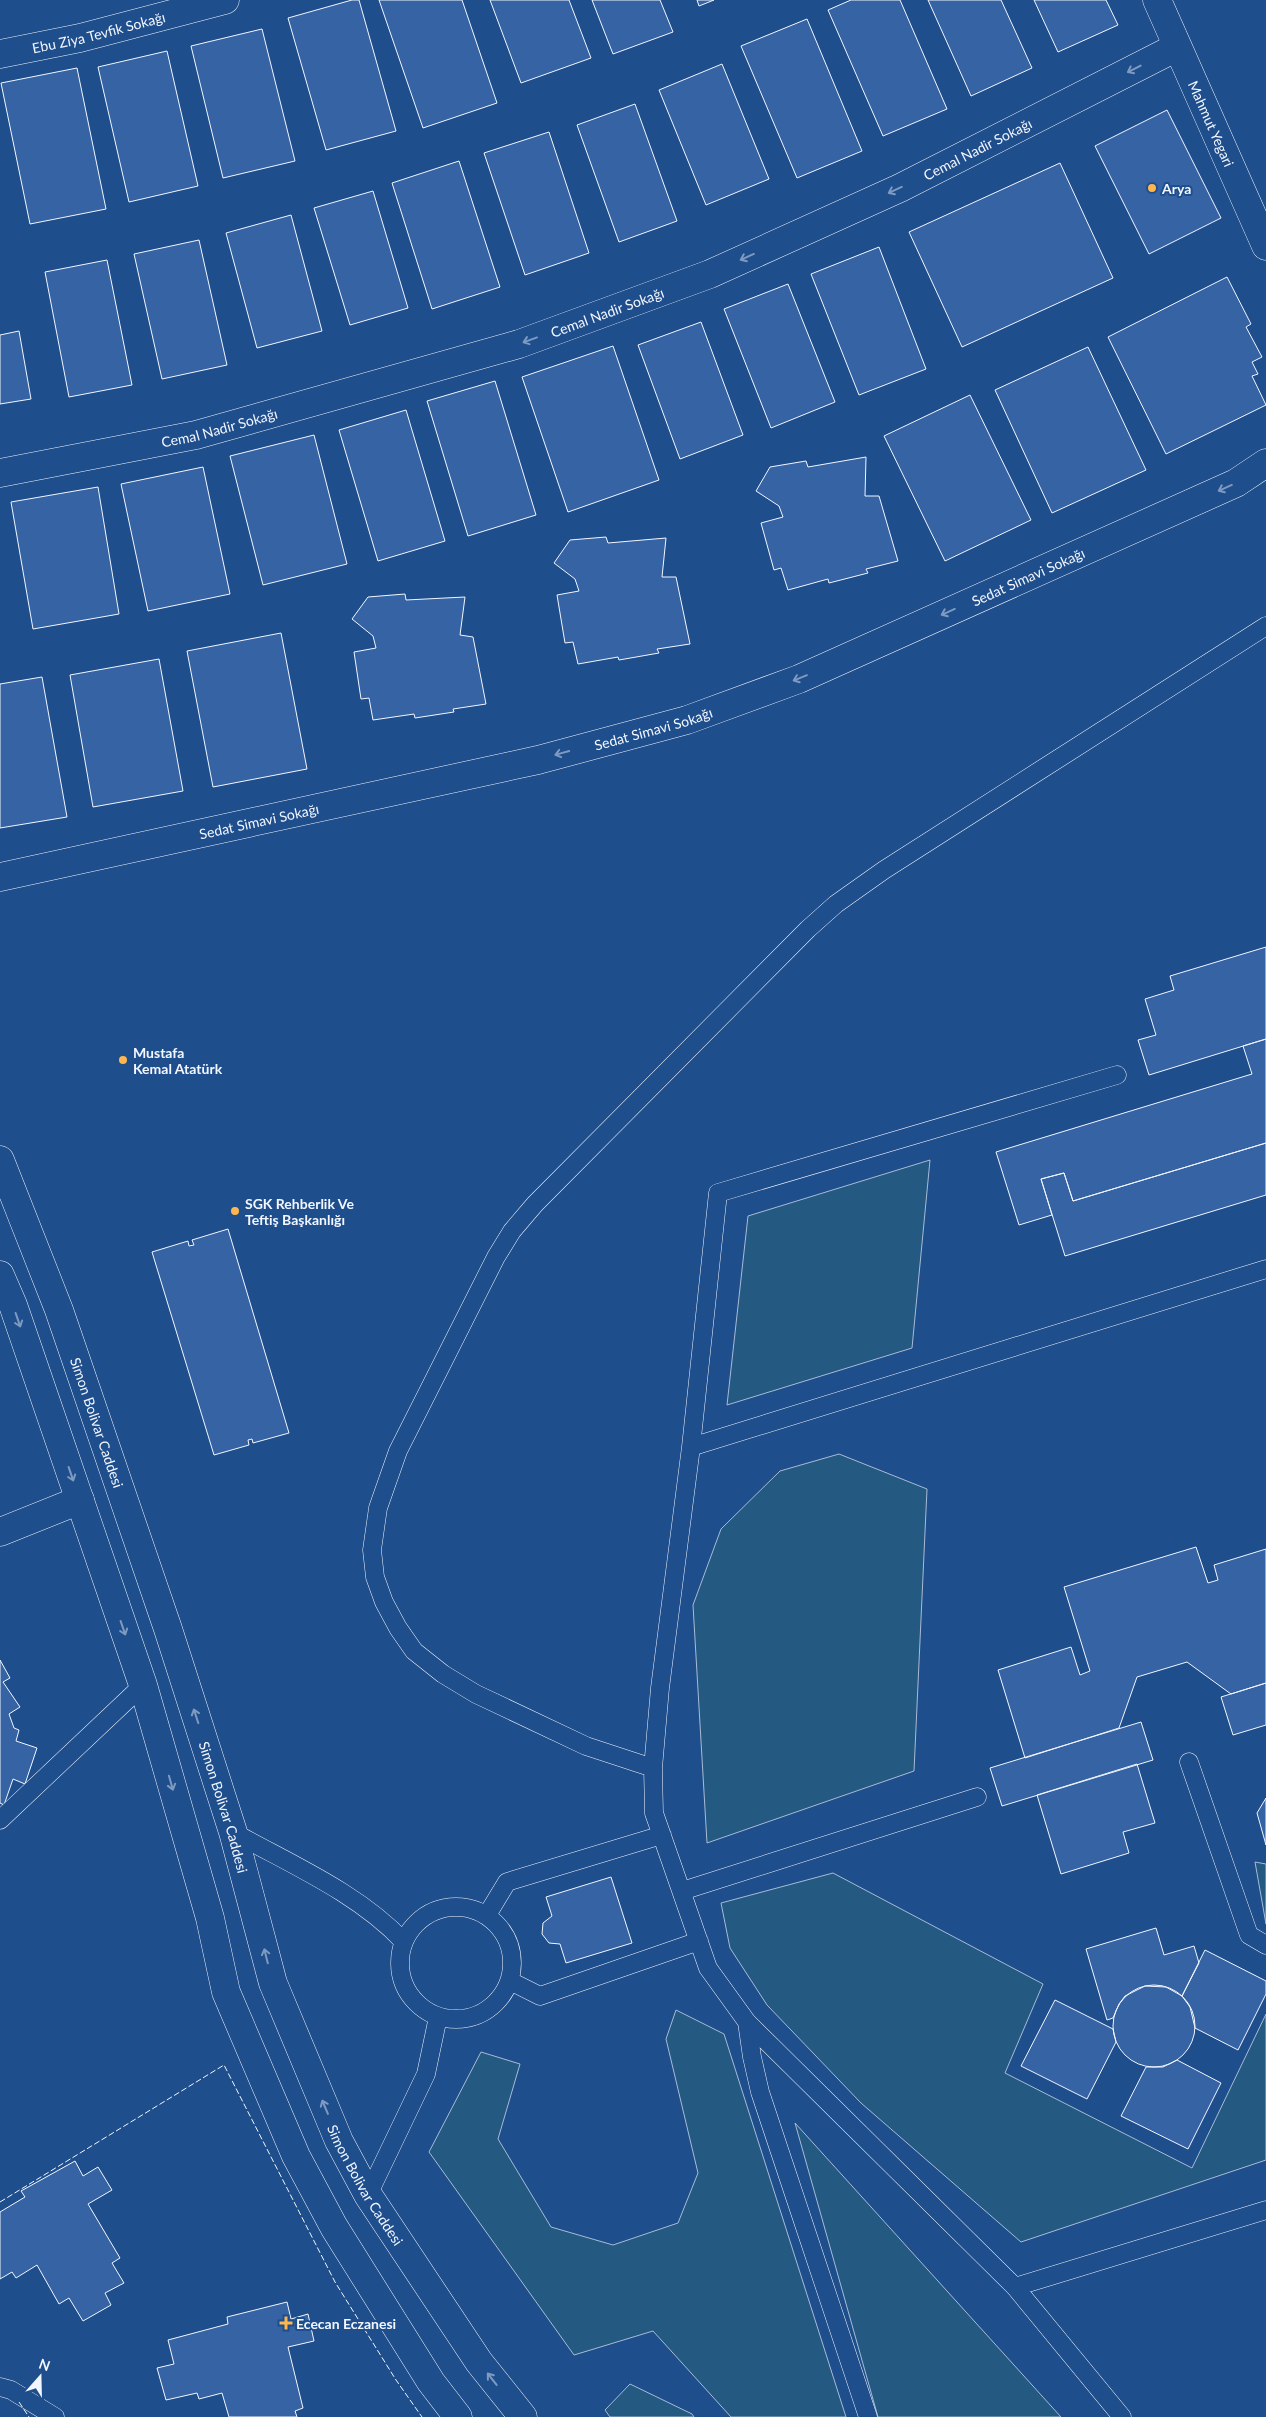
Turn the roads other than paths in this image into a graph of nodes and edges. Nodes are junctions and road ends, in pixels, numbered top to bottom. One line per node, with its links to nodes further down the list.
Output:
1 (225, 0): 4 (street, Ebu Ziya Tevfik Sokağı)
2 (1157, 0): 3 (street, Mahmut Yegari)
3 (1178, 46): 5 (street, Mahmut Yegari); 7 (street, Cemal Nadir Sokağı, one-way to 7)
4 (0, 54)
5 (1266, 246)
6 (1266, 463): 9 (street, Sedat Simavi Sokağı, one-way to 9)
7 (0, 473)
8 (1266, 626): 19 (lane)
9 (0, 877)
10 (1117, 1074): 14 (lane)
11 (0, 1160): 22 (street, Simon Bolivar Caddesi, one-way to 11)
12 (1266, 1269): 14 (lane)
13 (0, 1275): 15 (street, one-way to 15)
14 (691, 1447): 19 (lane)
15 (80, 1500): 16 (street); 17 (street, one-way to 17)
16 (0, 1532)
17 (143, 1685): 21 (lane); 37 (street, one-way to 37)
18 (1190, 1762): 28 (lane)
19 (653, 1768): 23 (lane)
20 (976, 1797): 24 (lane)
21 (0, 1820)
22 (233, 1832): 26 (lane); 32 (street, Simon Bolivar Caddesi, one-way to 22)
23 (662, 1835): 24 (lane); 25 (lane)
24 (682, 1891): 27 (lane)
25 (487, 1915): 26 (lane); 29 (lane)
26 (403, 1941): 30 (lane)
27 (699, 1941): 29 (lane); 31 (lane)
28 (1266, 1945)
29 (510, 1981): 30 (lane)
30 (438, 2017): 32 (lane)
31 (747, 2022): 34 (lane); 39 (lane)
32 (368, 2194): 38 (street, Simon Bolivar Caddesi, one-way to 32)
33 (1266, 2210): 34 (lane)
34 (1016, 2288): 40 (lane)
35 (0, 2387): 36 (lane)
36 (54, 2417)
37 (458, 2417)
38 (522, 2417)
39 (868, 2417)
40 (1122, 2417)

